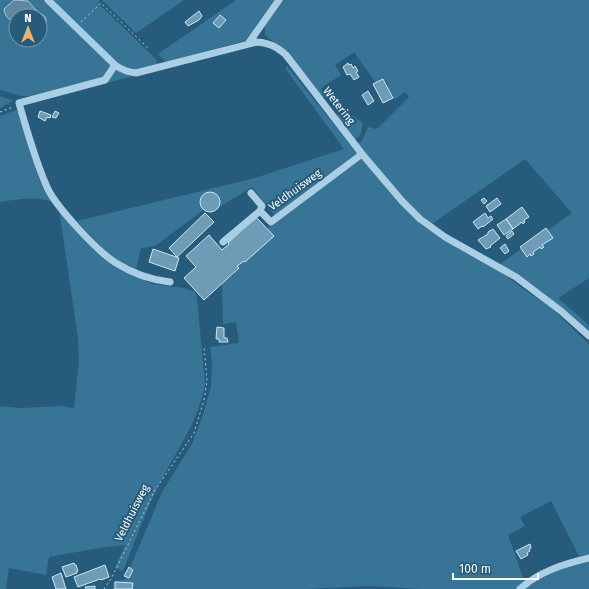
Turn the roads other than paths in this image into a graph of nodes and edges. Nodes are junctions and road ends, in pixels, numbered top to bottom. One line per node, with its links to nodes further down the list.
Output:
1 (48, 0): 4 (street, Wetering)
2 (279, 0): 3 (street)
3 (248, 44): 4 (street, Wetering); 5 (street, Wetering)
4 (115, 65): 9 (street)
5 (362, 154): 7 (street, Veldhuisweg); 10 (street, Wetering)
6 (251, 193): 7 (street, Veldhuisweg)
7 (260, 211): 8 (street)
8 (223, 242)
9 (170, 282)
10 (589, 336)
11 (589, 558): 12 (street)
12 (520, 589)

